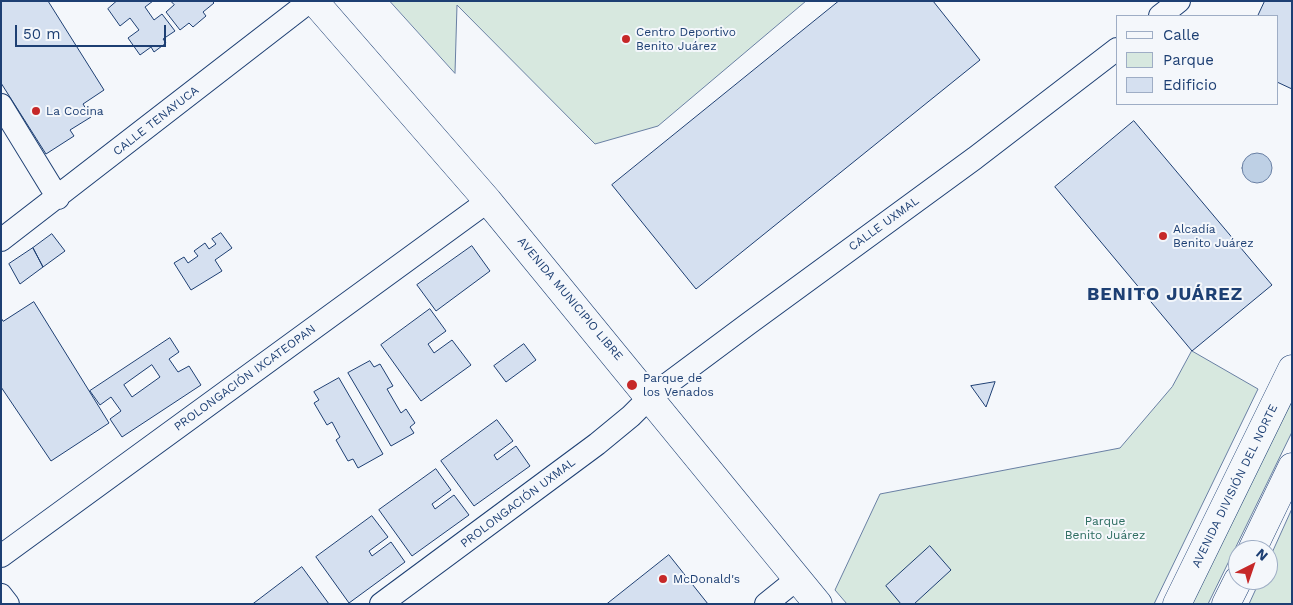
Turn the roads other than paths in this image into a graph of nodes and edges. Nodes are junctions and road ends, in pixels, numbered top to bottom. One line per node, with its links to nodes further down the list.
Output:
1 (310, 1): 7 (street, CALLE TENAYUCA)
2 (314, 1): 8 (main road, AVENIDA MUNICIPIO LIBRE)
3 (1179, 1): 4 (street)
4 (1161, 15)
5 (1116, 50): 11 (street, CALLE UXMAL)
6 (1, 106): 7 (street)
7 (58, 198): 9 (street, CALLE TENAYUCA)
8 (488, 201): 11 (main road, AVENIDA MUNICIPIO LIBRE); 14 (street, PROLONGACIÓN IXCATEOPAN)
9 (1, 240)
10 (1292, 369): 22 (main road, AVENIDA DIVISIÓN DEL NORTE)
11 (650, 397): 15 (main road, AVENIDA MUNICIPIO LIBRE); 19 (street, PROLONGACIÓN UXMAL)
12 (1292, 467): 13 (main road)
13 (1257, 540)
14 (1, 556)
15 (797, 579): 20 (street); 21 (main road, AVENIDA MUNICIPIO LIBRE)
16 (1233, 590): 23 (main road)
17 (1, 595): 18 (street)
18 (8, 604)
19 (381, 604)
20 (766, 604)
21 (818, 604)
22 (1177, 604)
23 (1226, 604)

